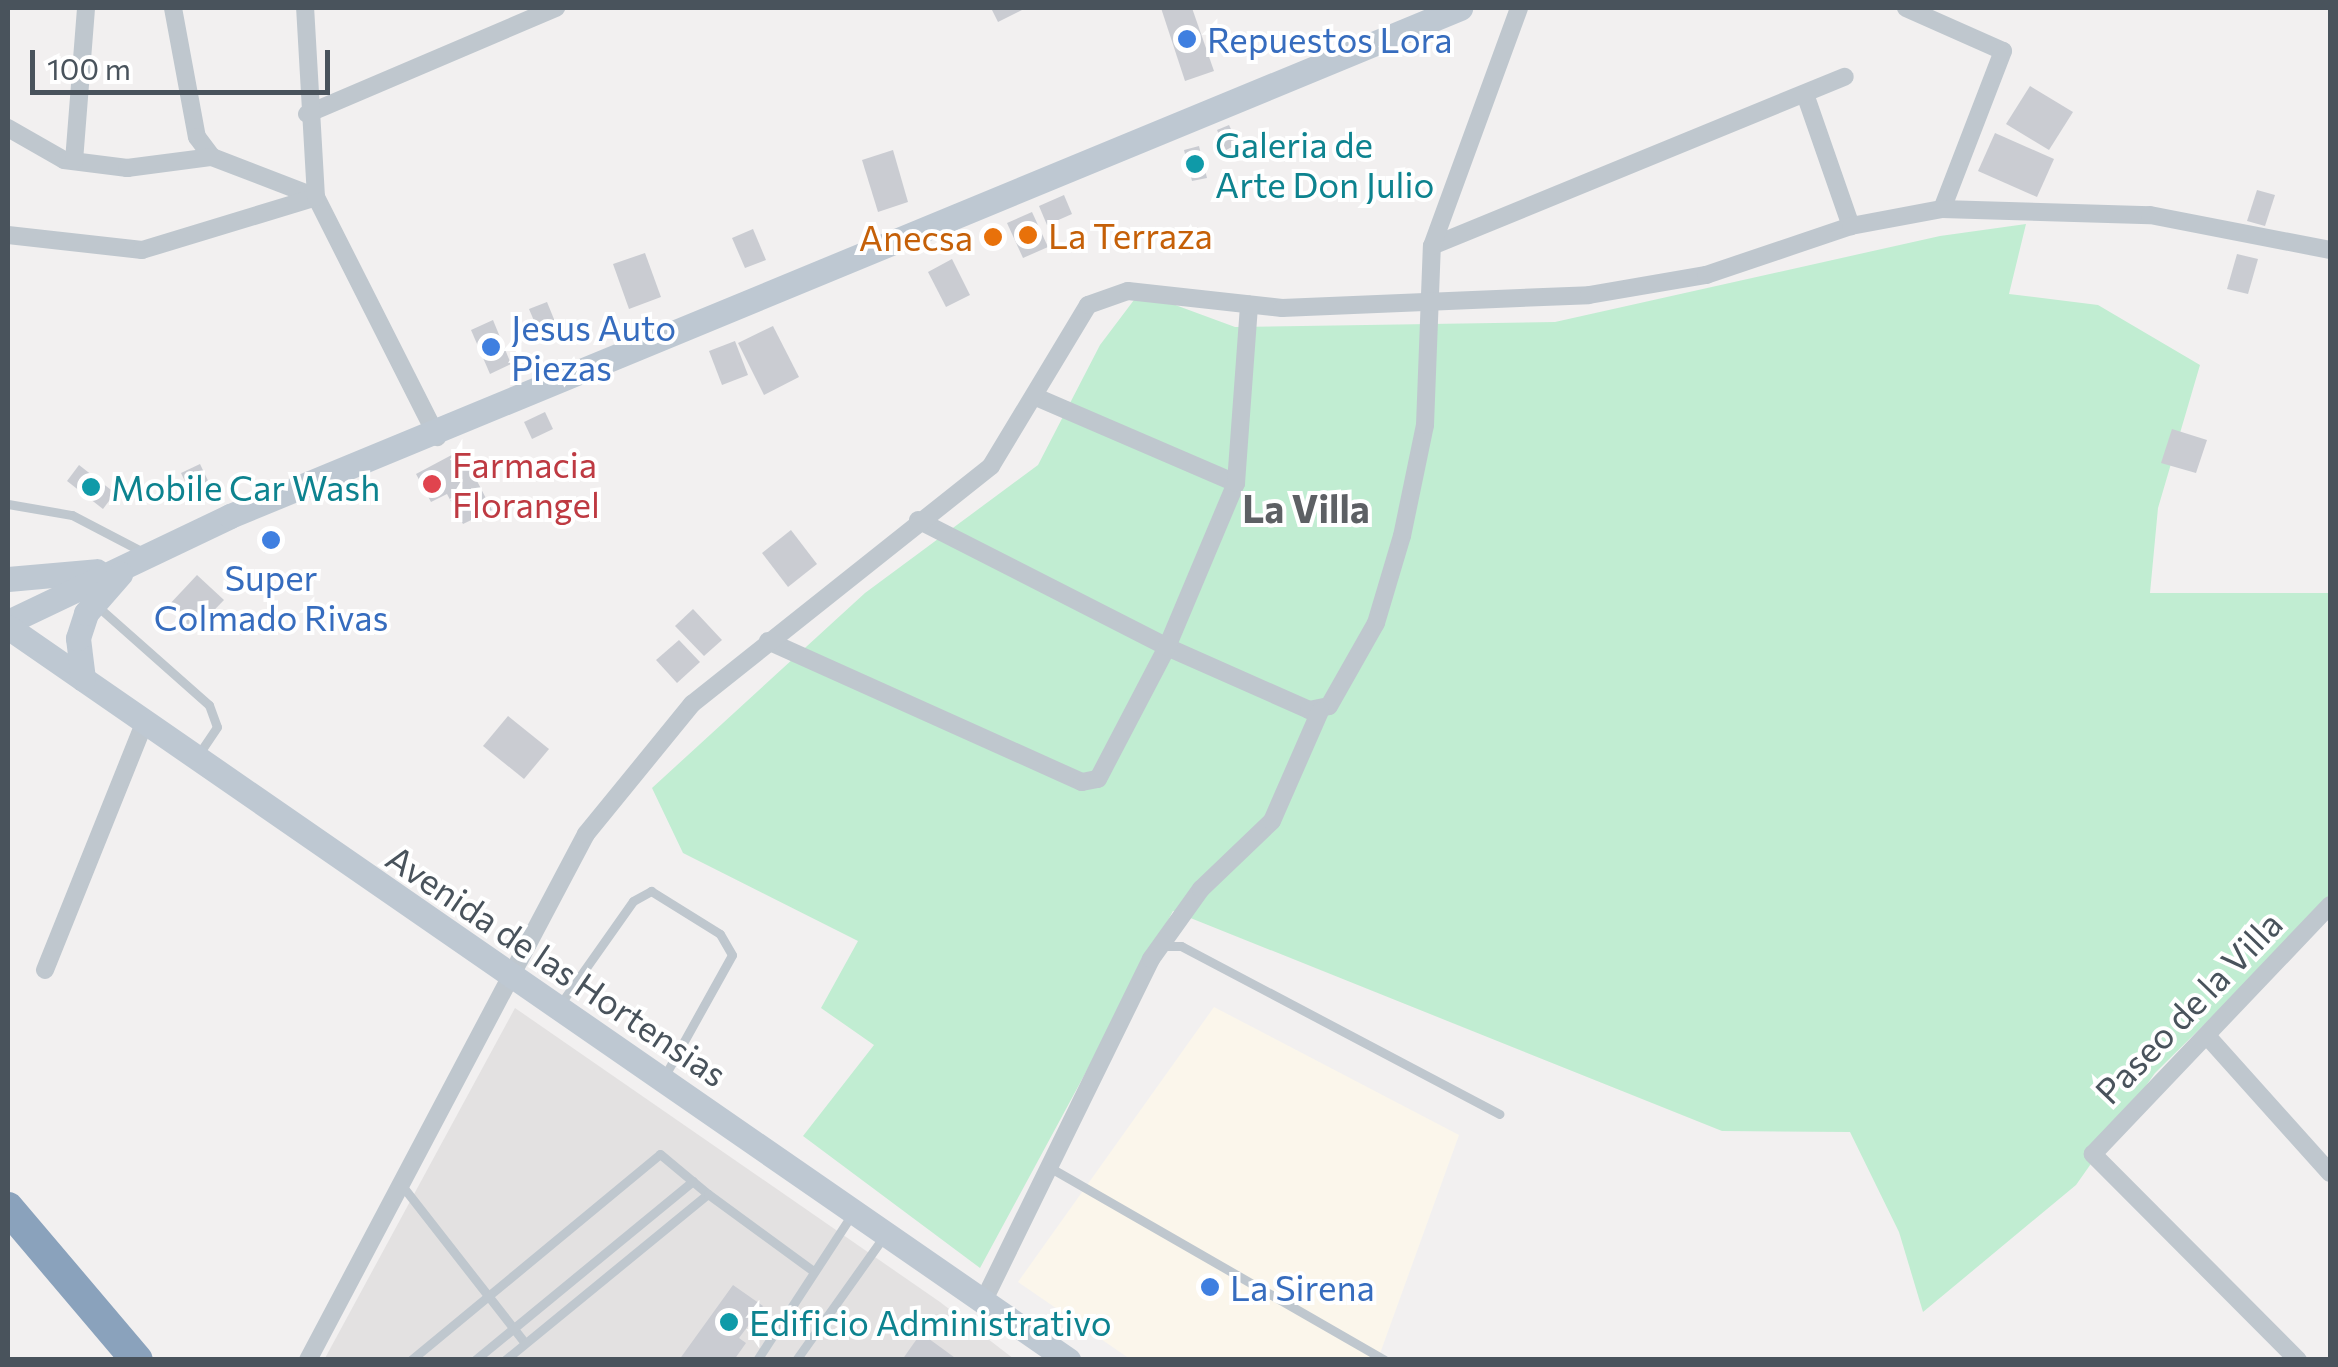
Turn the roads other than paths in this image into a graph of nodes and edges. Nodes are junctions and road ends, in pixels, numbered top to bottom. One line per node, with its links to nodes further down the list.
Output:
1 (86, 8): 13 (street)
2 (173, 8): 12 (street)
3 (305, 8): 10 (street)
4 (556, 8): 10 (street)
5 (1460, 8): 23 (main road)
6 (1519, 8): 18 (street)
7 (1906, 8): 15 (street)
8 (1844, 78): 9 (street)
9 (1805, 94): 16 (street); 18 (street)
10 (307, 114): 14 (street)
11 (8, 128): 13 (street)
12 (212, 157): 13 (street); 14 (street)
13 (74, 161)
14 (316, 197): 17 (street); 23 (street)
15 (1942, 209): 16 (street); 19 (street)
16 (1851, 226): 21 (street)
17 (8, 236)
18 (1432, 246): 21 (street)
19 (2330, 250)
20 (1250, 304): 21 (street); 22 (street); 24 (street)
21 (1432, 304): 34 (street)
22 (1036, 397): 24 (street); 26 (street)
23 (437, 437): 27 (main road)
24 (1236, 484): 32 (street)
25 (8, 504): 27 (lane)
26 (918, 520): 31 (street); 32 (street)
27 (138, 561): 28 (main road); 29 (main road); 30 (main road)
28 (8, 580)
29 (94, 604): 33 (main road); 36 (lane)
30 (8, 625): 33 (main road, Avenida de las Hortensias)
31 (768, 641): 32 (street); 40 (street)
32 (1167, 648): 34 (street)
33 (83, 679): 35 (main road, Avenida de las Hortensias)
34 (1320, 711): 38 (street)
35 (143, 726): 36 (main road, Avenida de las Hortensias); 39 (street)
36 (194, 761): 40 (main road, Avenida de las Hortensias)
37 (2330, 909): 42 (street, Paseo de la Villa)
38 (1167, 946): 44 (lane); 45 (street)
39 (44, 970)
40 (510, 976): 41 (main road, Avenida de las Hortensias); 47 (street)
41 (558, 1008): 43 (main road, Avenida de las Hortensias); 43 (lane)
42 (2208, 1037): 46 (street); 67 (street, Paseo de la Villa)
43 (663, 1080): 51 (main road, Avenida de las Hortensias)
44 (1499, 1114)
45 (1046, 1166): 55 (street); 66 (lane)
46 (2330, 1173)
47 (398, 1181): 54 (lane); 59 (street)
48 (693, 1182): 49 (lane); 54 (lane); 56 (lane)
49 (708, 1194): 53 (lane); 57 (lane)
50 (8, 1208): 58 (highway)
51 (856, 1210): 52 (main road, Avenida de las Hortensias); 53 (lane)
52 (885, 1234): 55 (main road, Avenida de las Hortensias); 64 (lane)
53 (812, 1270): 63 (lane)
54 (483, 1299): 56 (lane); 60 (lane)
55 (983, 1302): 65 (main road, Avenida de las Hortensias)
56 (512, 1330): 57 (lane); 61 (lane)
57 (525, 1344): 62 (lane)
58 (137, 1360)
59 (308, 1360)
60 (411, 1360)
61 (476, 1360)
62 (505, 1360)
63 (757, 1360)
64 (796, 1360)
65 (1068, 1360)
66 (1385, 1360)
67 (2298, 1360)

